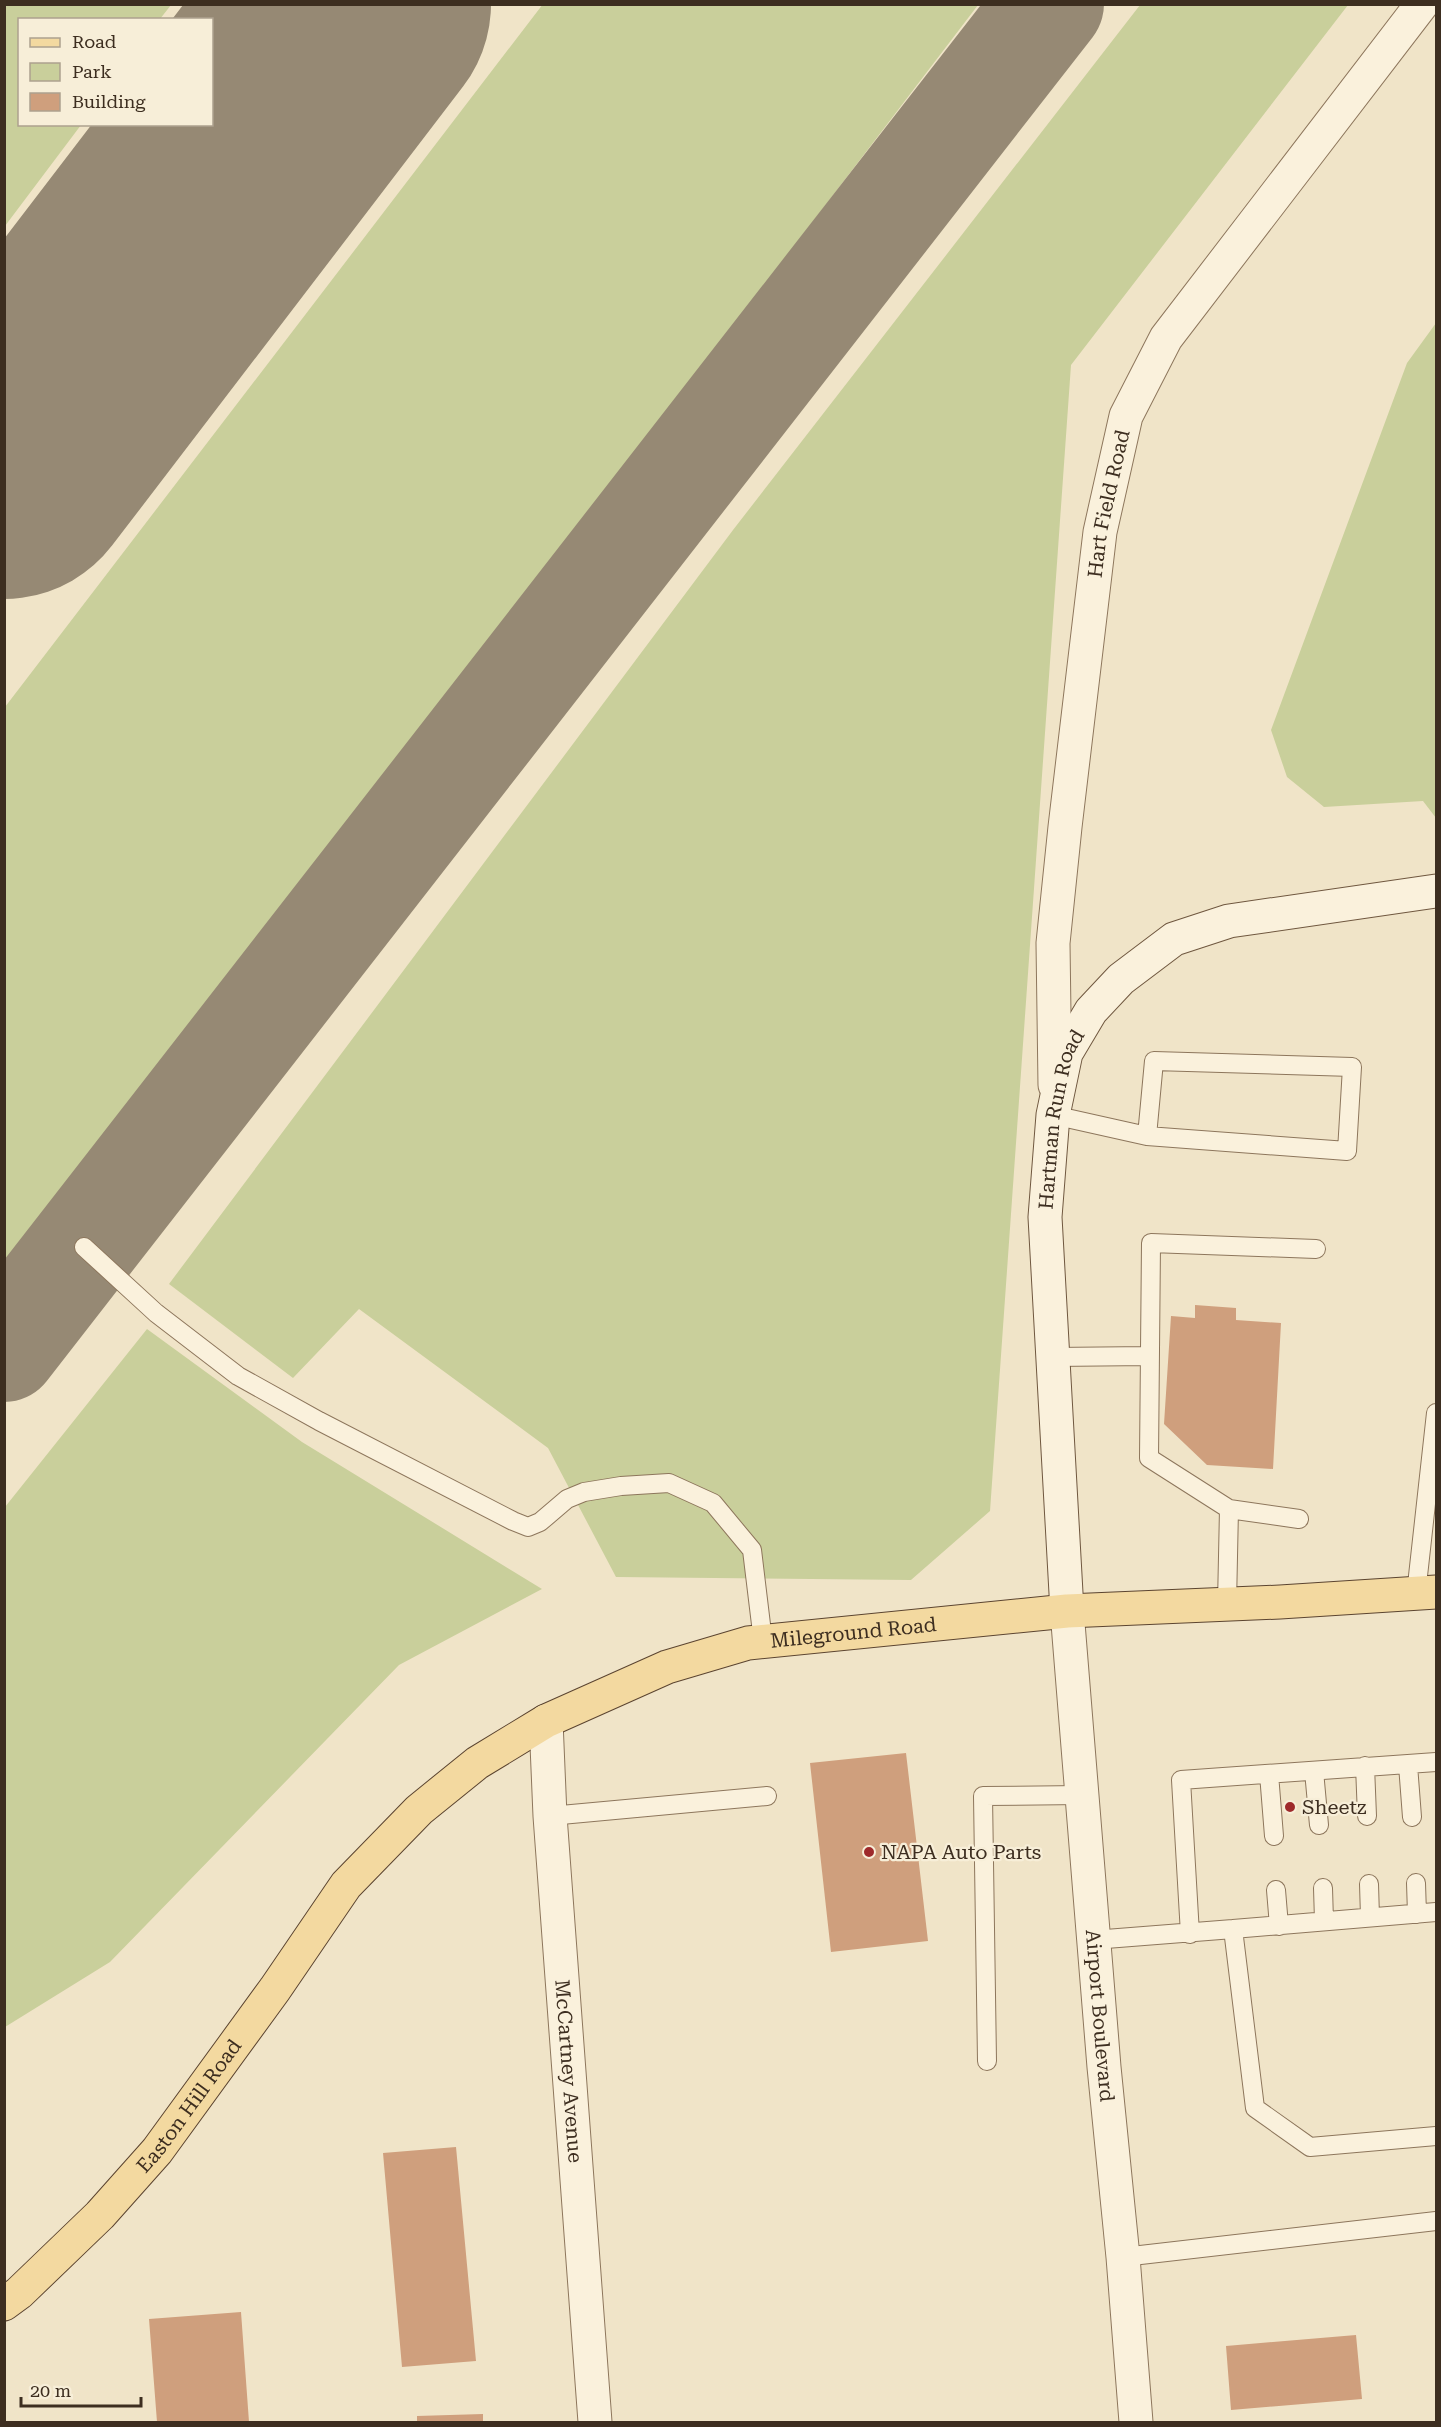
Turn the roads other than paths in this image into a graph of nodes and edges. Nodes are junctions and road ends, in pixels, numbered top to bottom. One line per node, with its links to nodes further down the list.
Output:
1 (1422, 4): 3 (street, Hart Field Road)
2 (1437, 891): 3 (street, Hartman Run Road)
3 (1054, 1107): 4 (lane); 8 (street, Hartman Run Road)
4 (1147, 1136): 4 (lane)
5 (84, 1247): 16 (lane)
6 (1316, 1249): 7 (lane)
7 (1149, 1356): 8 (lane); 11 (lane)
8 (1053, 1357): 15 (street, Hartman Run Road)
9 (1437, 1413): 10 (lane)
10 (1433, 1458): 13 (lane)
11 (1229, 1509): 12 (lane); 14 (lane)
12 (1299, 1519)
13 (1426, 1593): 14 (main road, Mileground Road)
14 (1227, 1604): 15 (main road, Mileground Road)
15 (1067, 1611): 16 (main road, Mileground Road); 23 (street, Airport Boulevard)
16 (763, 1641): 17 (main road, Mileground Road)
17 (546, 1721): 25 (street, McCartney Avenue); 32 (main road, Mileground Road)
18 (1437, 1762): 19 (lane)
19 (1408, 1765): 20 (lane); 27 (lane)
20 (1365, 1766): 21 (lane); 26 (lane)
21 (1314, 1771): 22 (lane); 28 (lane)
22 (1269, 1774): 29 (lane); 41 (lane)
23 (1082, 1795): 42 (street, Airport Boulevard); 43 (lane)
24 (767, 1796): 25 (lane)
25 (550, 1816): 48 (street, McCartney Avenue)
26 (1368, 1816)
27 (1412, 1817)
28 (1319, 1825)
29 (1274, 1836)
30 (1416, 1883): 36 (lane)
31 (1370, 1884): 37 (lane)
32 (346, 1885): 47 (main road, Easton Hill Road)
33 (1323, 1888): 38 (lane)
34 (1276, 1890): 39 (lane)
35 (1437, 1912): 36 (lane)
36 (1417, 1914): 37 (lane)
37 (1370, 1917): 38 (lane)
38 (1323, 1921): 39 (lane)
39 (1279, 1926): 40 (lane)
40 (1233, 1929): 41 (lane); 44 (lane)
41 (1190, 1934): 42 (lane)
42 (1093, 1940): 46 (street, Airport Boulevard)
43 (987, 2061)
44 (1437, 2136)
45 (1437, 2221): 46 (lane)
46 (1124, 2257): 49 (street, Airport Boulevard)
47 (4, 2304)
48 (595, 2422)
49 (1136, 2422)

